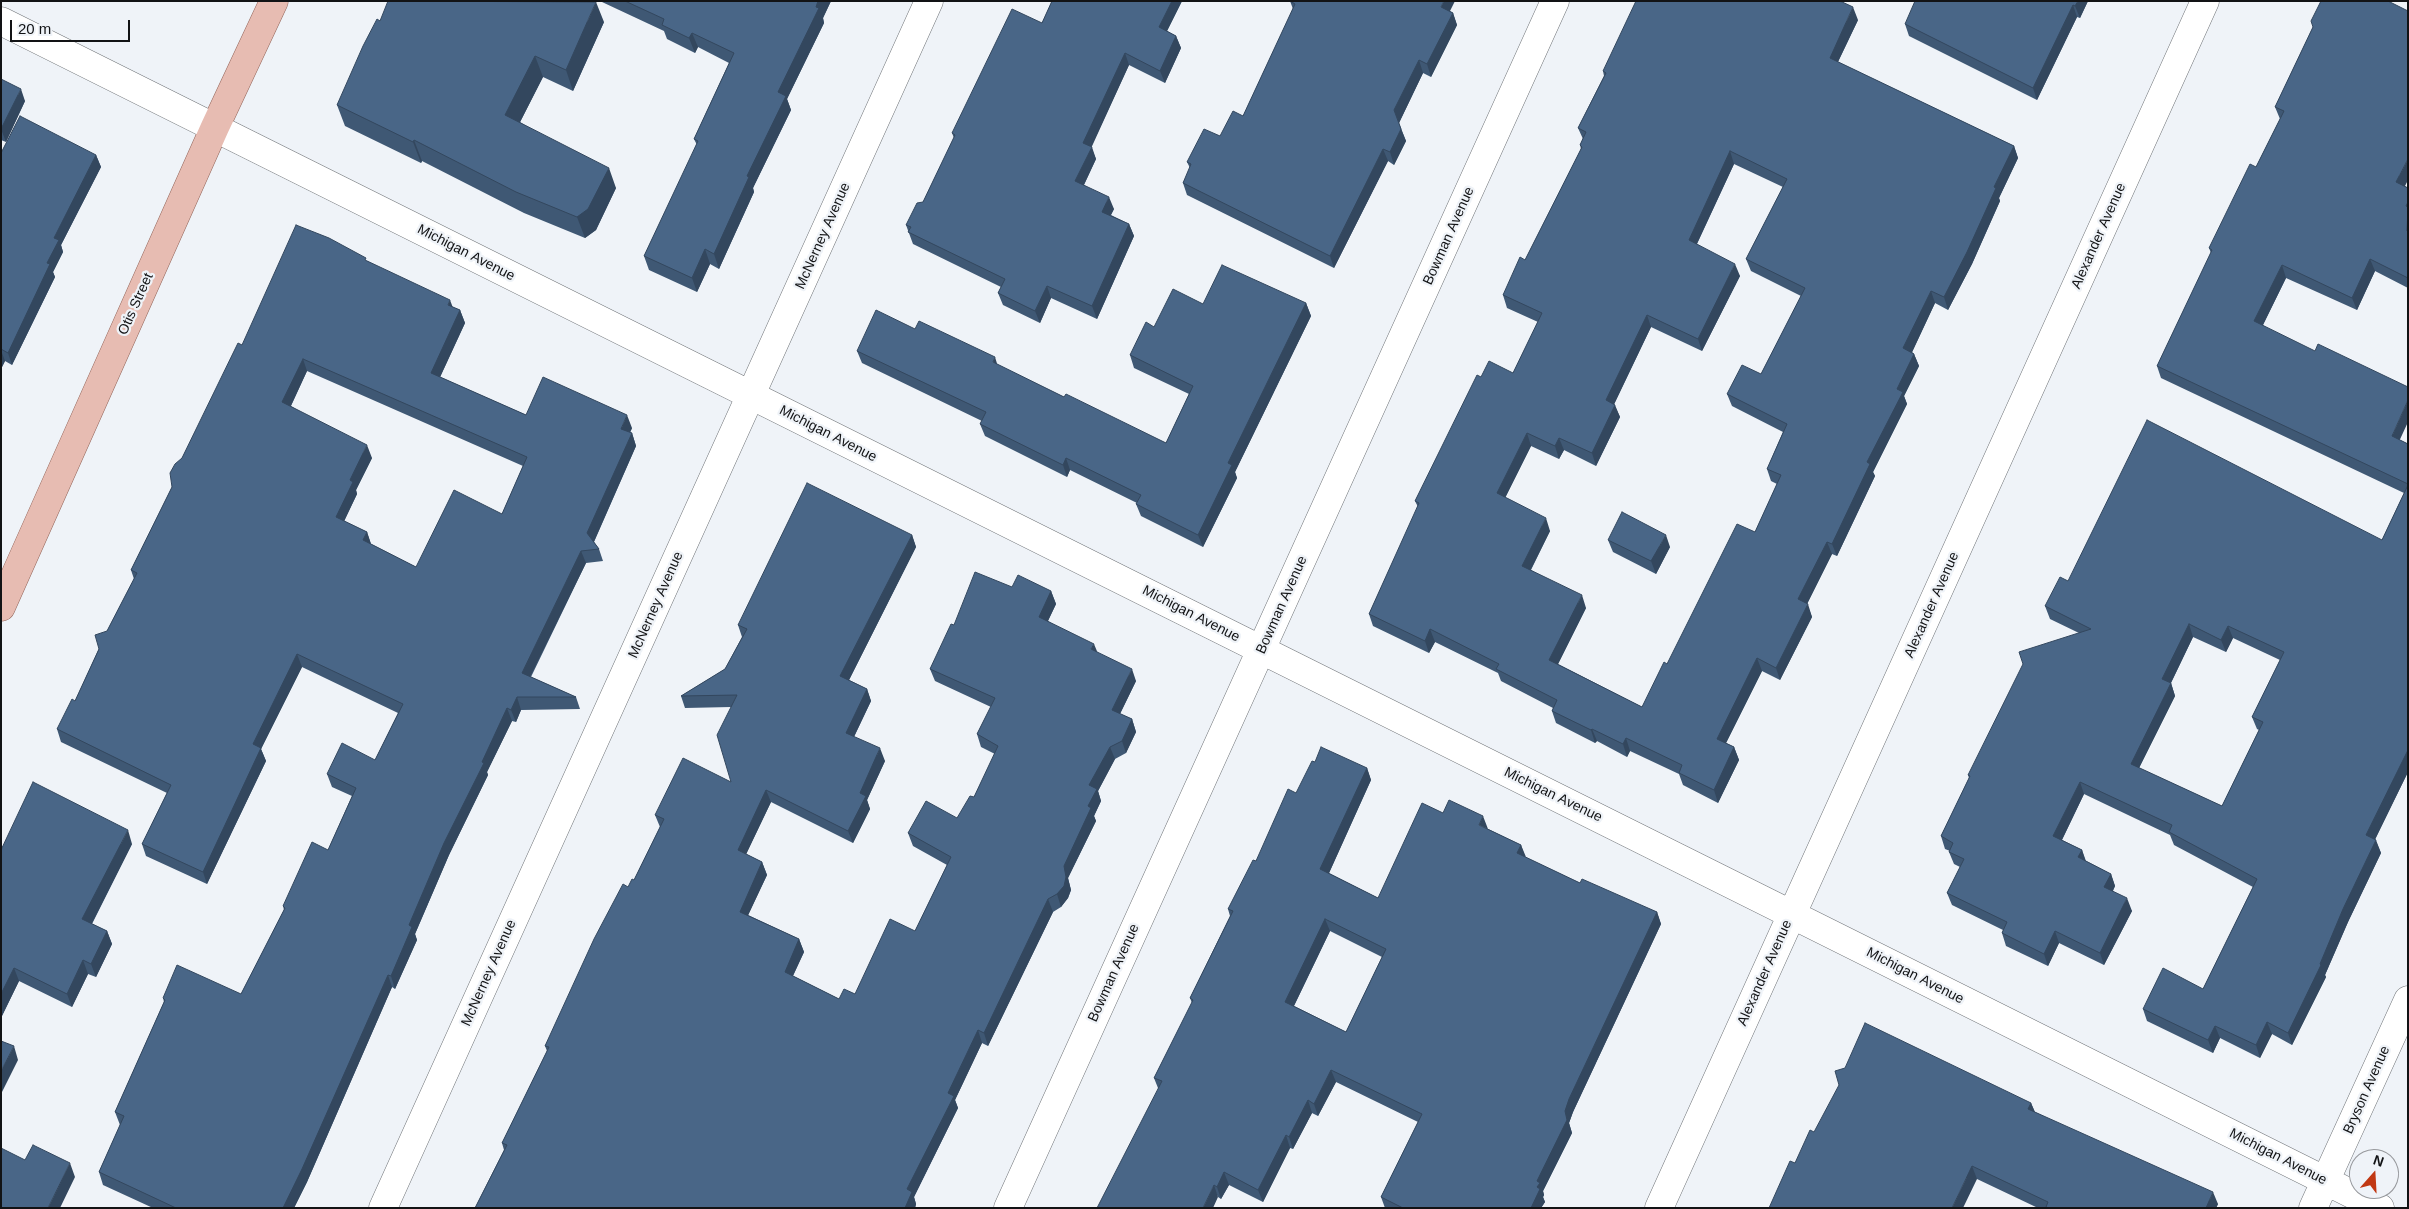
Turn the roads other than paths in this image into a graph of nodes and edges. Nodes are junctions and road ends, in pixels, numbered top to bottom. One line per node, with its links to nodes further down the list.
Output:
1 (274, 1): 6 (main road, Otis Street)
2 (929, 1): 7 (street, McNerney Avenue)
3 (1556, 1): 9 (street, Bowman Avenue)
4 (2206, 1): 10 (street, Alexander Avenue)
5 (1, 21): 6 (street, Michigan Avenue)
6 (214, 127): 7 (street, Michigan Avenue); 8 (main road, Otis Street)
7 (751, 395): 9 (street, Michigan Avenue); 13 (street, McNerney Avenue)
8 (1, 607)
9 (1261, 650): 10 (street, Michigan Avenue); 14 (street, Bowman Avenue)
10 (1792, 914): 12 (street, Michigan Avenue); 15 (street, Alexander Avenue)
11 (2408, 1000): 12 (street, Bryson Avenue)
12 (2326, 1181): 16 (street, Bryson Avenue); 17 (street, Michigan Avenue)
13 (383, 1208)
14 (1008, 1208)
15 (1659, 1208)
16 (2313, 1208)
17 (2380, 1208)

